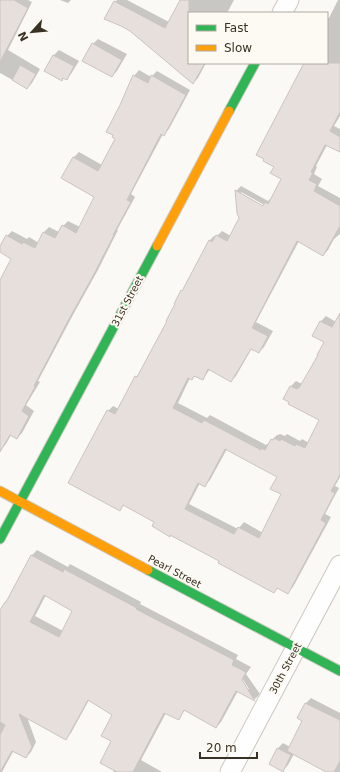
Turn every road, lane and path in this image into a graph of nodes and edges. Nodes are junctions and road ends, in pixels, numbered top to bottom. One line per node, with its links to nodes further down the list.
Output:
1 (289, 0): 2 (street)
2 (283, 12)
3 (254, 64): 5 (street, 31st Street)
4 (0, 491): 5 (street, Pearl Street)
5 (20, 501): 6 (street, 31st Street); 8 (street, Pearl Street)
6 (0, 539)
7 (340, 565): 8 (street, 30th Street)
8 (296, 647): 9 (street, Pearl Street); 10 (street, 30th Street)
9 (340, 670)
10 (230, 772)

